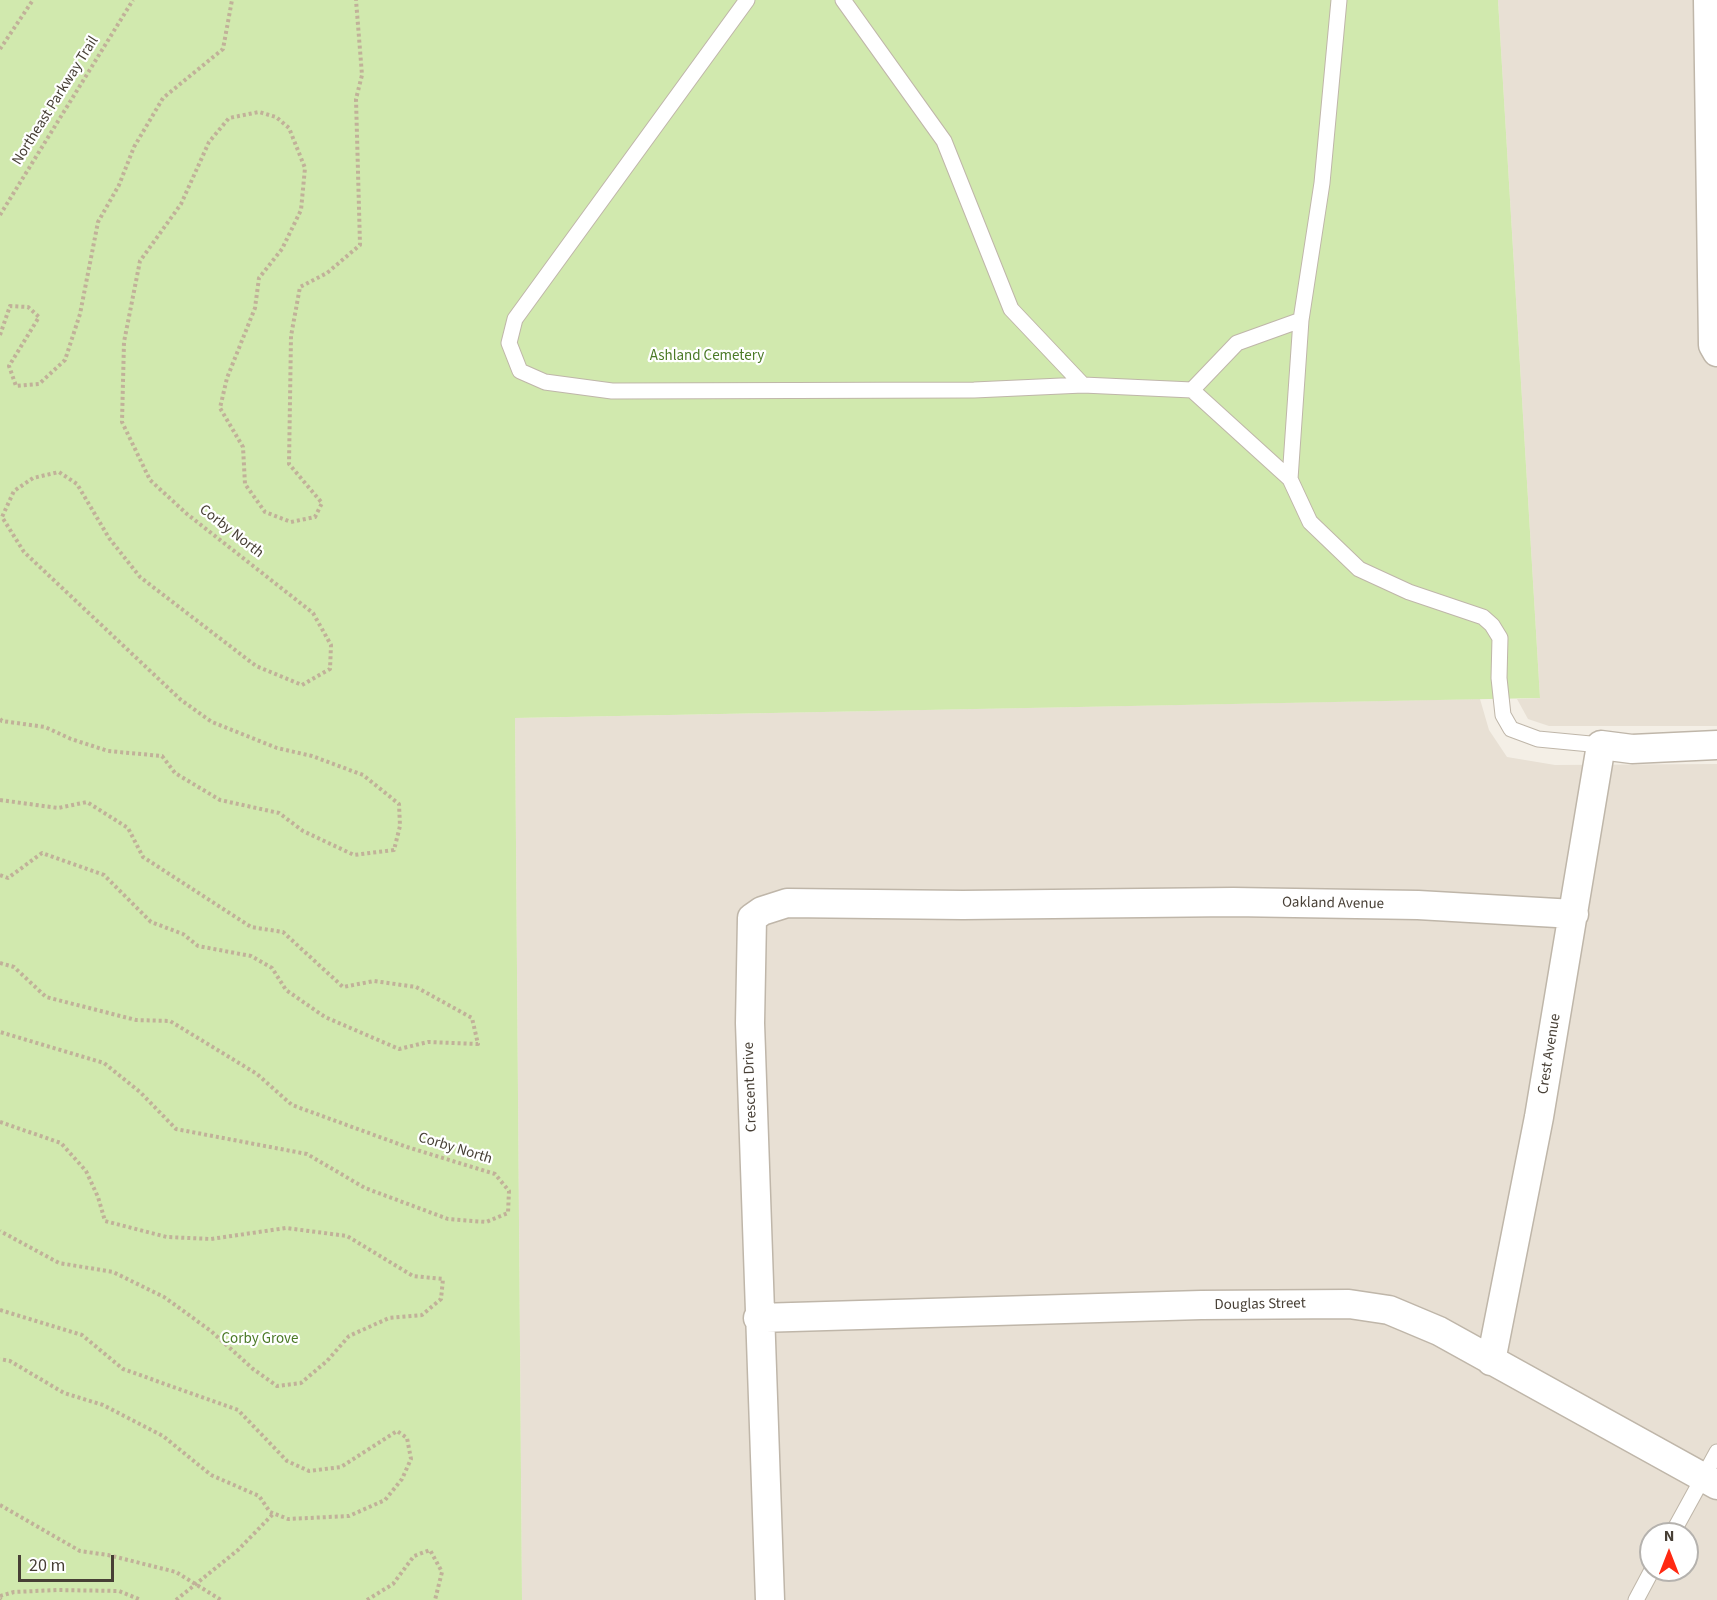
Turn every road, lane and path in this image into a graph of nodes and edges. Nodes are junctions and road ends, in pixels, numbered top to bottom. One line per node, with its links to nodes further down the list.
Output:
1 (33, 0): 9 (path)
2 (134, 0): 10 (path, Northeast Parkway Trail)
3 (232, 0): 13 (path)
4 (356, 0): 18 (path, Corby North)
5 (747, 0): 15 (lane)
6 (843, 0): 15 (lane)
7 (1339, 0): 12 (lane)
8 (1708, 0): 11 (street)
9 (0, 49)
10 (0, 215)
11 (1714, 223): 14 (street)
12 (1301, 320): 16 (lane); 17 (lane)
13 (0, 335)
14 (1717, 352)
15 (1083, 385): 16 (lane)
16 (1192, 390): 17 (lane)
17 (1290, 479): 19 (lane)
18 (0, 719)
19 (1601, 745): 20 (street); 24 (street, Crest Avenue)
20 (1717, 745)
21 (0, 800): 22 (path)
22 (0, 875)
23 (1093, 904): 24 (street, Oakland Avenue); 30 (street, Crescent Drive)
24 (1574, 914): 32 (street, Crest Avenue)
25 (0, 963): 26 (path, Corby North)
26 (0, 1032)
27 (0, 1122): 28 (path)
28 (0, 1231)
29 (0, 1310): 36 (path)
30 (758, 1318): 32 (street, Douglas Street); 46 (street, Crescent Drive)
31 (0, 1359): 36 (path)
32 (1491, 1361): 34 (street, Douglas Street)
33 (1717, 1452): 34 (lane)
34 (1710, 1481): 37 (lane)
35 (0, 1505): 39 (path)
36 (274, 1513): 39 (path)
37 (1681, 1522)
38 (1646, 1582): 47 (lane)
39 (194, 1583): 42 (path); 43 (path)
40 (0, 1598): 41 (path)
41 (141, 1600)
42 (176, 1600)
43 (220, 1600)
44 (367, 1600): 45 (path)
45 (435, 1600)
46 (770, 1600)
47 (1636, 1600)

